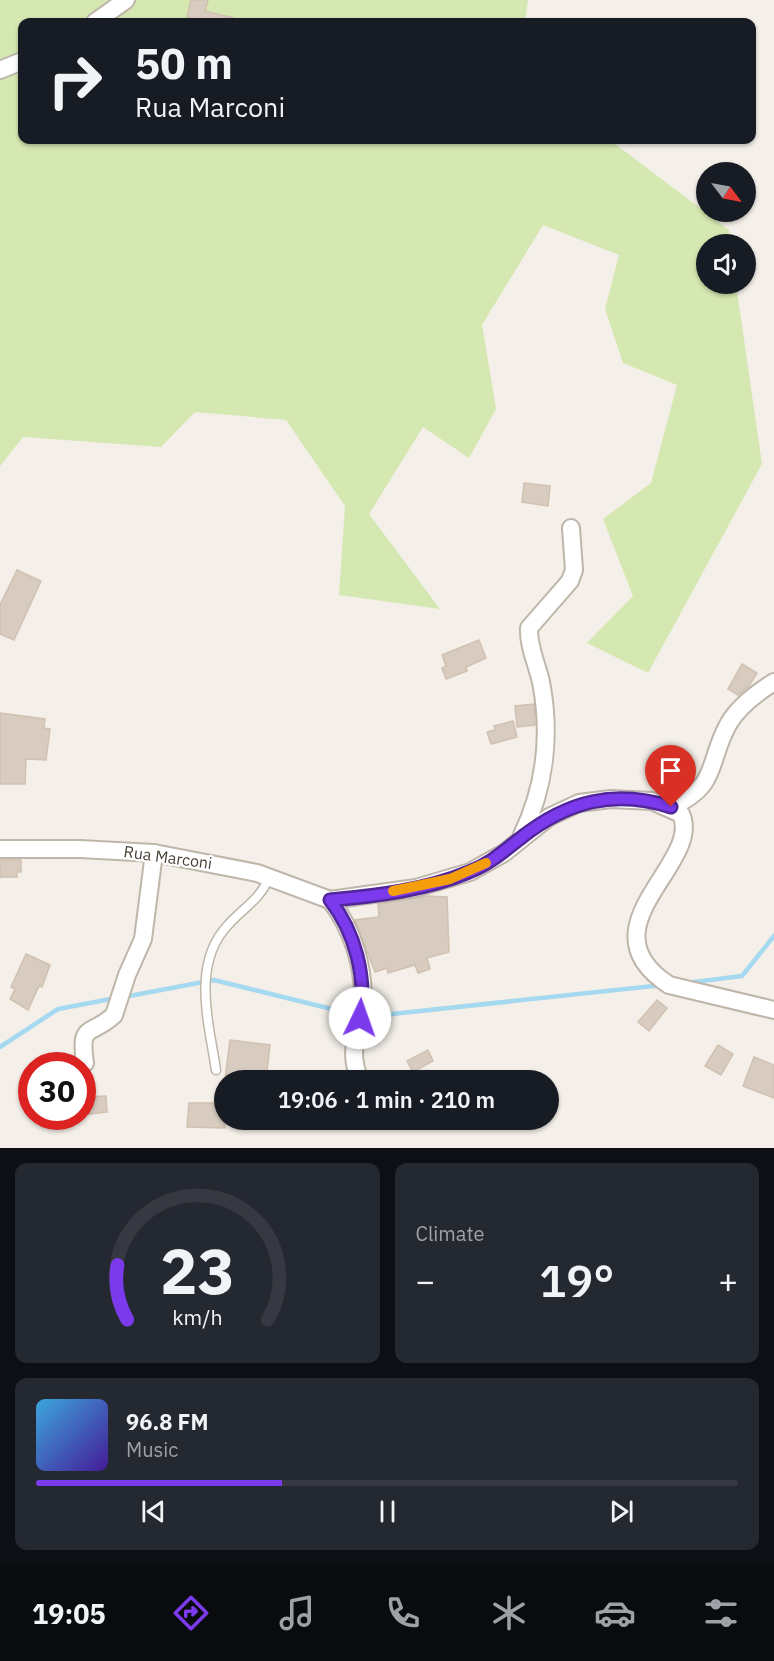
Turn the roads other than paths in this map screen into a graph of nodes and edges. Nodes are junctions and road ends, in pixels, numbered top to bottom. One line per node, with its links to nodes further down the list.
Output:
1 (126, 0): 2 (street)
2 (101, 18)
3 (18, 63): 4 (street)
4 (0, 70)
5 (572, 528): 8 (street)
6 (774, 682): 7 (street)
7 (671, 807): 8 (street, Rua Marconi); 13 (street)
8 (520, 838): 12 (street, Rua Marconi)
9 (0, 849): 10 (street, Rua Marconi)
10 (154, 853): 11 (street, Rua Marconi); 14 (street)
11 (269, 877): 12 (street, Rua Marconi); 15 (lane)
12 (330, 900): 16 (street)
13 (774, 1010)
14 (84, 1052)
15 (216, 1070)
16 (358, 1070)

